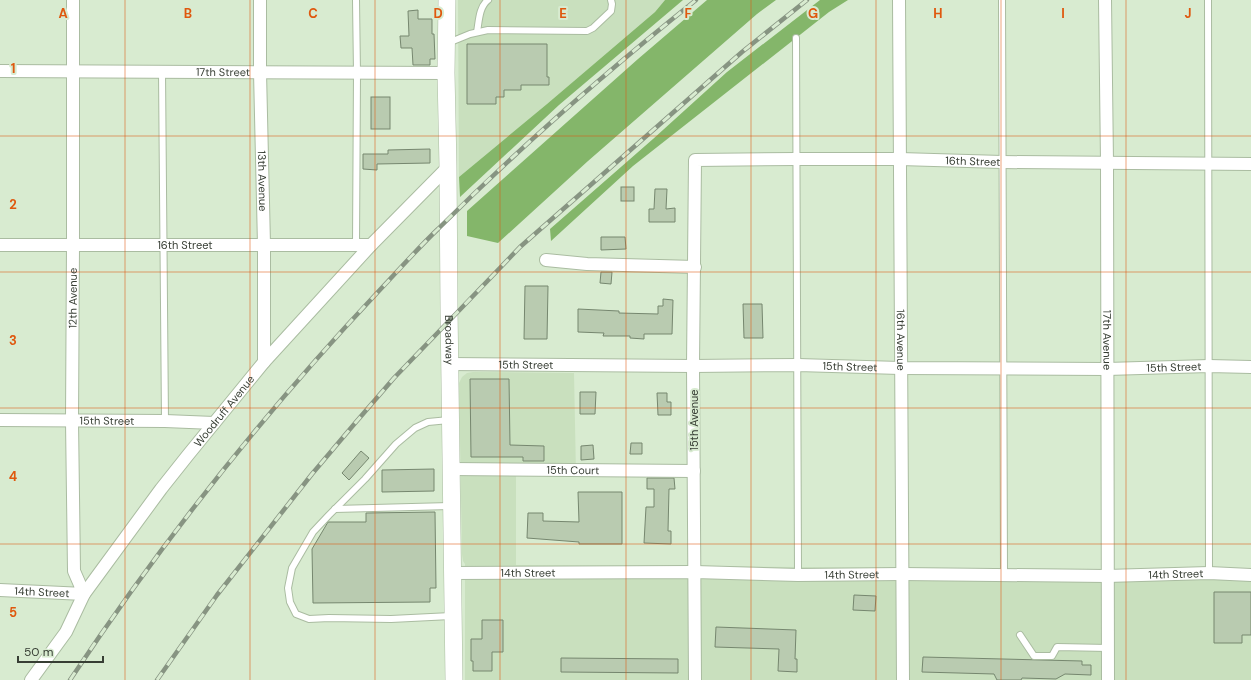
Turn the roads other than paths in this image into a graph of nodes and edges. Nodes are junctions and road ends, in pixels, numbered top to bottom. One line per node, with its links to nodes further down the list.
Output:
1 (73, 0): 15 (street, 12th Avenue)
2 (260, 0): 17 (street, 13th Avenue)
3 (356, 0): 18 (lane)
4 (448, 0): 13 (main road, Broadway)
5 (488, 0): 11 (lane)
6 (610, 0): 11 (lane)
7 (899, 0): 21 (street, 16th Avenue)
8 (1002, 0): 23 (lane)
9 (1106, 0): 24 (street, 17th Avenue)
10 (1208, 0): 25 (lane)
11 (477, 32): 13 (lane)
12 (796, 38): 20 (lane)
13 (447, 44): 19 (main road, Broadway)
14 (0, 71): 15 (street, 17th Street)
15 (73, 72): 16 (street, 17th Street); 29 (street, 12th Avenue)
16 (162, 72): 17 (street, 17th Street); 30 (lane)
17 (260, 72): 18 (street, 17th Street); 31 (street, 13th Avenue)
18 (357, 73): 19 (street, 17th Street); 32 (lane)
19 (446, 73): 27 (main road, Broadway)
20 (797, 159): 21 (street, 16th Street); 22 (street, 16th Street); 38 (lane)
21 (900, 159): 23 (street, 16th Street); 42 (street, 16th Avenue)
22 (696, 160): 35 (street, 15th Avenue)
23 (1002, 162): 24 (street, 16th Street); 43 (lane)
24 (1108, 162): 25 (street, 16th Street); 44 (street, 17th Avenue)
25 (1207, 164): 26 (street, 16th Street); 40 (lane)
26 (1251, 164)
27 (448, 167): 33 (street, Woodruff Avenue); 37 (main road, Broadway)
28 (0, 245): 29 (street, 16th Street)
29 (73, 245): 30 (street, 16th Street); 47 (street, 12th Avenue)
30 (164, 245): 31 (street, 16th Street); 48 (lane)
31 (264, 245): 32 (street, 16th Street); 36 (street, 13th Avenue)
32 (356, 245): 33 (street, 16th Street)
33 (371, 245): 36 (street, Woodruff Avenue)
34 (546, 260): 35 (street)
35 (694, 267): 39 (street, 15th Avenue)
36 (264, 362): 49 (street, Woodruff Avenue)
37 (449, 364): 39 (street, 15th Street); 46 (main road, Broadway)
38 (798, 365): 39 (street, 15th Street); 42 (street, 15th Street); 58 (lane)
39 (693, 366): 51 (street, 15th Avenue)
40 (1209, 366): 41 (street, 15th Street); 44 (street, 15th Street); 57 (lane)
41 (1251, 367)
42 (900, 368): 43 (street, 15th Street); 56 (street, 16th Avenue)
43 (1003, 368): 44 (street, 15th Street); 59 (lane)
44 (1107, 369): 61 (street, 17th Avenue)
45 (0, 420): 47 (street, 15th Street)
46 (450, 420): 50 (main road, Broadway); 53 (lane)
47 (72, 421): 48 (street, 15th Street); 63 (street, 12th Avenue)
48 (165, 421): 49 (street, 15th Street)
49 (214, 423): 63 (street, Woodruff Avenue)
50 (451, 469): 51 (street, 15th Court); 52 (main road, Broadway)
51 (694, 471): 54 (street, 15th Avenue)
52 (452, 506): 53 (lane); 55 (main road, Broadway)
53 (334, 509): 64 (lane)
54 (695, 572): 55 (street, 14th Street); 58 (street, 14th Street); 69 (street, 15th Avenue)
55 (452, 573): 64 (main road, Broadway)
56 (902, 574): 58 (street, 14th Street); 59 (street, 14th Street); 70 (street, 16th Avenue)
57 (1209, 574): 60 (street, 14th Street); 61 (street, 14th Street)
58 (798, 575)
59 (1004, 575): 61 (street, 14th Street)
60 (1251, 575)
61 (1108, 576): 66 (street, 17th Avenue)
62 (0, 590): 63 (street, 14th Street)
63 (84, 594): 67 (street, Woodruff Avenue)
64 (453, 616): 68 (main road, Broadway)
65 (1020, 635): 66 (lane)
66 (1108, 648): 71 (street, 17th Avenue)
67 (32, 680)
68 (454, 680)
69 (695, 680)
70 (903, 680)
71 (1108, 680)

